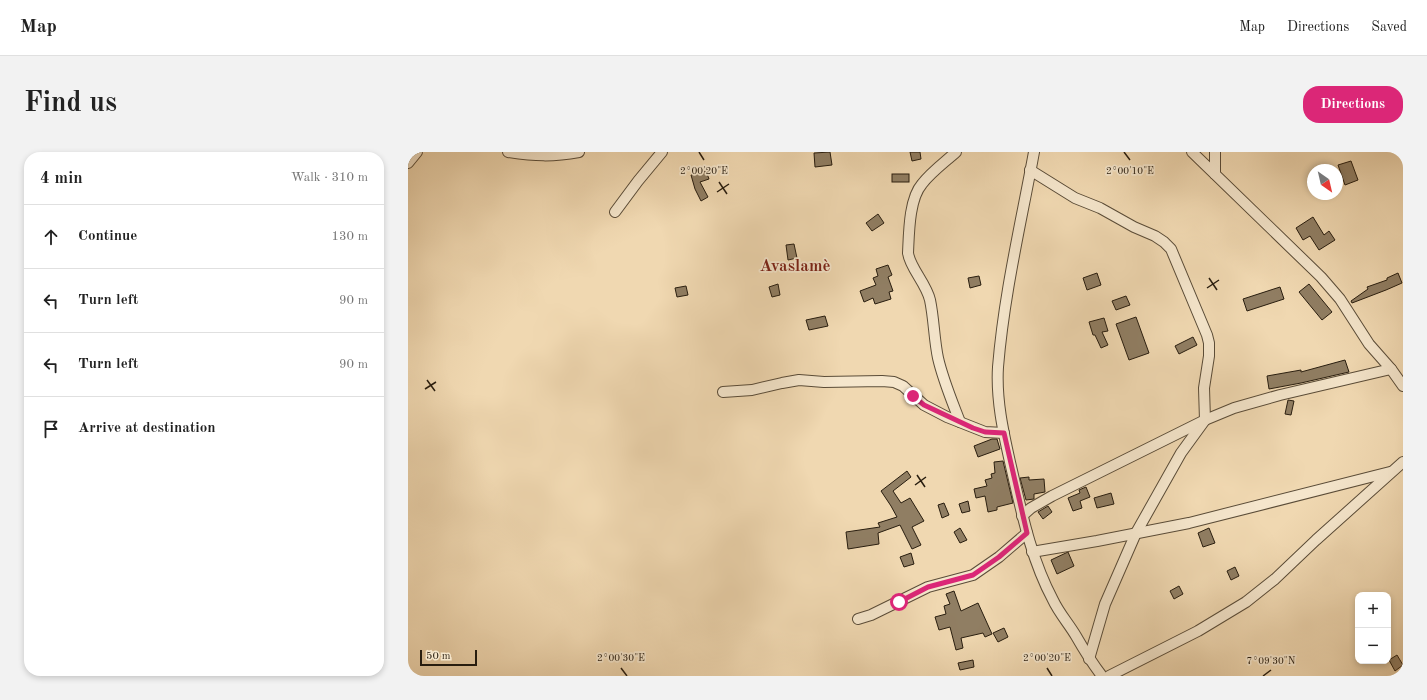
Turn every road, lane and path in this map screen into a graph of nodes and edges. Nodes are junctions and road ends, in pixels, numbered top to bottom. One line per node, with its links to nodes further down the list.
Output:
1 (417, 152): 9 (street)
2 (508, 152): 3 (street)
3 (579, 152)
4 (662, 152): 12 (street)
5 (956, 152): 17 (street)
6 (1034, 152): 10 (street)
7 (1192, 152): 11 (street)
8 (1214, 152): 11 (street)
9 (408, 163)
10 (1030, 170): 16 (street); 18 (street)
11 (1215, 174): 13 (street)
12 (615, 212)
13 (1391, 368): 14 (street); 16 (street)
14 (1403, 386)
15 (723, 392): 17 (street)
16 (1205, 420): 21 (street); 23 (street)
17 (960, 422): 18 (street)
18 (1004, 433): 21 (street)
19 (1403, 462): 20 (street)
20 (1390, 472): 23 (street); 28 (street)
21 (1022, 516): 22 (street)
22 (1027, 533): 24 (street); 25 (street)
23 (1136, 533): 24 (street); 26 (street)
24 (1032, 552): 26 (street)
25 (858, 619)
26 (1089, 659): 27 (street)
27 (1102, 676)
28 (1109, 676)

